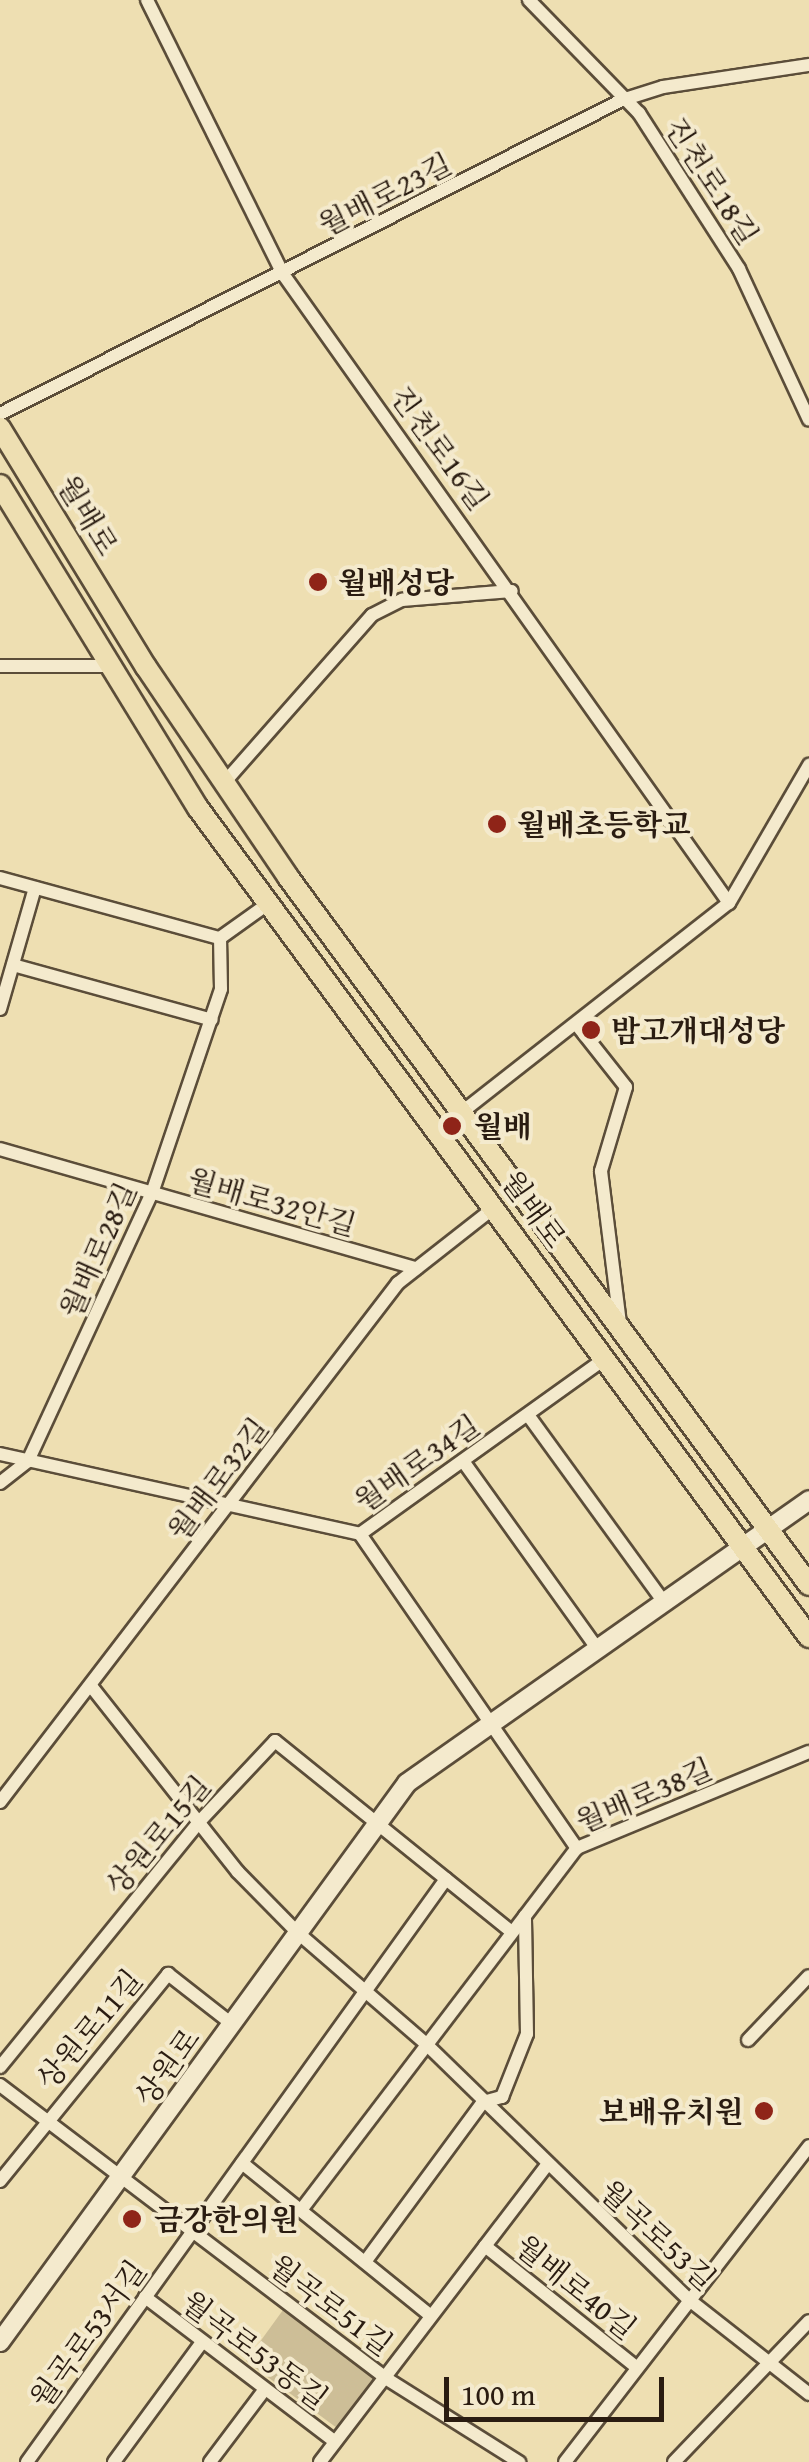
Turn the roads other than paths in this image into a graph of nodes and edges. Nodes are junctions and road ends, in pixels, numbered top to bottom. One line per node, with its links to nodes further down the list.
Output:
1 (148, 0): 5 (street, 진천로16길)
2 (530, 0): 4 (street, 진천로18길)
3 (809, 65): 4 (street, 월배로23길)
4 (622, 100): 5 (street, 월배로23길); 7 (street, 진천로18길)
5 (283, 274): 6 (street, 월배로23길); 10 (street, 진천로16길)
6 (0, 414)
7 (809, 420)
8 (0, 428): 14 (main road, 월배로)
9 (0, 485): 12 (main road, 월배로)
10 (512, 591): 14 (street); 18 (street, 진천로16길)
11 (0, 666): 12 (street)
12 (114, 666): 17 (main road, 월배로)
13 (809, 766): 18 (street)
14 (223, 784): 24 (main road, 월배로)
15 (0, 878): 16 (street)
16 (35, 888): 19 (street); 20 (street)
17 (269, 903): 19 (street); 27 (main road, 월배로)
18 (729, 903): 23 (street)
19 (220, 938): 22 (street, 월배로28길)
20 (12, 965): 21 (street); 22 (street)
21 (0, 1008)
22 (212, 1020): 26 (street, 월배로28길)
23 (577, 1024): 24 (street); 29 (street)
24 (462, 1112): 29 (main road, 월배로)
25 (0, 1148): 26 (street, 월배로32안길)
26 (152, 1194): 28 (street, 월배로32안길); 33 (street, 월배로28길)
27 (495, 1206): 28 (street, 월배로32길); 30 (main road, 월배로)
28 (416, 1268): 37 (street, 월배로32길)
29 (620, 1332): 38 (main road, 월배로)
30 (606, 1358): 31 (street, 월배로34길); 40 (main road, 월배로)
31 (528, 1416): 34 (street, 월배로34길); 42 (street)
32 (0, 1454): 33 (street, 월배로34길)
33 (28, 1461): 35 (street, 월배로28길); 37 (street, 월배로34길)
34 (463, 1461): 39 (street, 월배로34길); 44 (street)
35 (0, 1483)
36 (809, 1500): 38 (street, 상원로)
37 (228, 1508): 39 (street, 월배로34길); 45 (street, 월배로32길)
38 (766, 1530): 40 (street, 상원로); 41 (main road, 월배로)
39 (360, 1534): 46 (street)
40 (742, 1546): 42 (street, 상원로); 43 (main road, 월배로)
41 (809, 1584)
42 (663, 1601): 44 (street, 상원로)
43 (809, 1637)
44 (597, 1648): 46 (street, 상원로)
45 (90, 1686): 48 (street, 월배로32길); 49 (street, 월곡로53길)
46 (488, 1725): 50 (street, 상원로); 51 (street)
47 (809, 1752): 51 (street, 월배로38길)
48 (0, 1802)
49 (199, 1822): 50 (street, 상원로15길); 54 (street, 월곡로53길); 61 (street, 상원로15길)
50 (378, 1824): 52 (street); 54 (street, 상원로)
51 (577, 1848): 53 (street, 월배로38길)
52 (446, 1879): 55 (street); 57 (street)
53 (525, 1916): 55 (street, 월배로38길); 63 (street)
54 (298, 1932): 57 (street, 월곡로53길); 58 (street, 상원로)
55 (512, 1932): 60 (street, 월배로38길)
56 (809, 1976): 59 (street)
57 (365, 1992): 60 (street, 월곡로53길); 66 (street, 월곡로53서길)
58 (232, 2024): 64 (street, 상원로11길); 68 (street, 상원로)
59 (748, 2040)
60 (426, 2044): 63 (street, 월곡로53길); 70 (street)
61 (0, 2066)
62 (0, 2085): 64 (street, 월곡로51길)
63 (483, 2102): 67 (street, 월곡로53길); 73 (street)
64 (46, 2120): 68 (street, 월곡로51길); 69 (street, 상원로11길)
65 (806, 2156): 75 (street, 월배로40길)
66 (242, 2163): 70 (street); 71 (street, 월곡로53서길)
67 (546, 2166): 72 (street, 월곡로53동길); 75 (street, 월곡로53길)
68 (121, 2176): 71 (street, 월곡로51길); 78 (street, 상원로)
69 (0, 2181)
70 (301, 2210): 73 (street)
71 (192, 2232): 74 (street, 월곡로53서길); 82 (street, 월곡로51길)
72 (485, 2246): 76 (street, 월곡로53동길); 81 (street, 월배로40길)
73 (364, 2262): 76 (street)
74 (146, 2297): 79 (street, 월곡로53동길); 86 (street, 월곡로53서길)
75 (688, 2299): 80 (street, 월곡로53길); 81 (street, 월배로40길)
76 (431, 2316): 82 (street, 월곡로53동길)
77 (809, 2322): 80 (street)
78 (2, 2334)
79 (202, 2342): 83 (street, 월곡로53동길); 87 (street)
80 (770, 2363): 84 (street, 월곡로53길); 92 (street)
81 (636, 2367): 91 (street, 월배로40길)
82 (384, 2377): 85 (street, 월곡로53동길); 90 (street, 월곡로51길)
83 (265, 2388): 85 (street, 월곡로53동길); 88 (street)
84 (809, 2394)
85 (335, 2442): 89 (street, 월곡로53동길)
86 (26, 2462)
87 (114, 2462)
88 (210, 2462)
89 (320, 2462)
90 (519, 2462)
91 (565, 2462)
92 (674, 2462)

